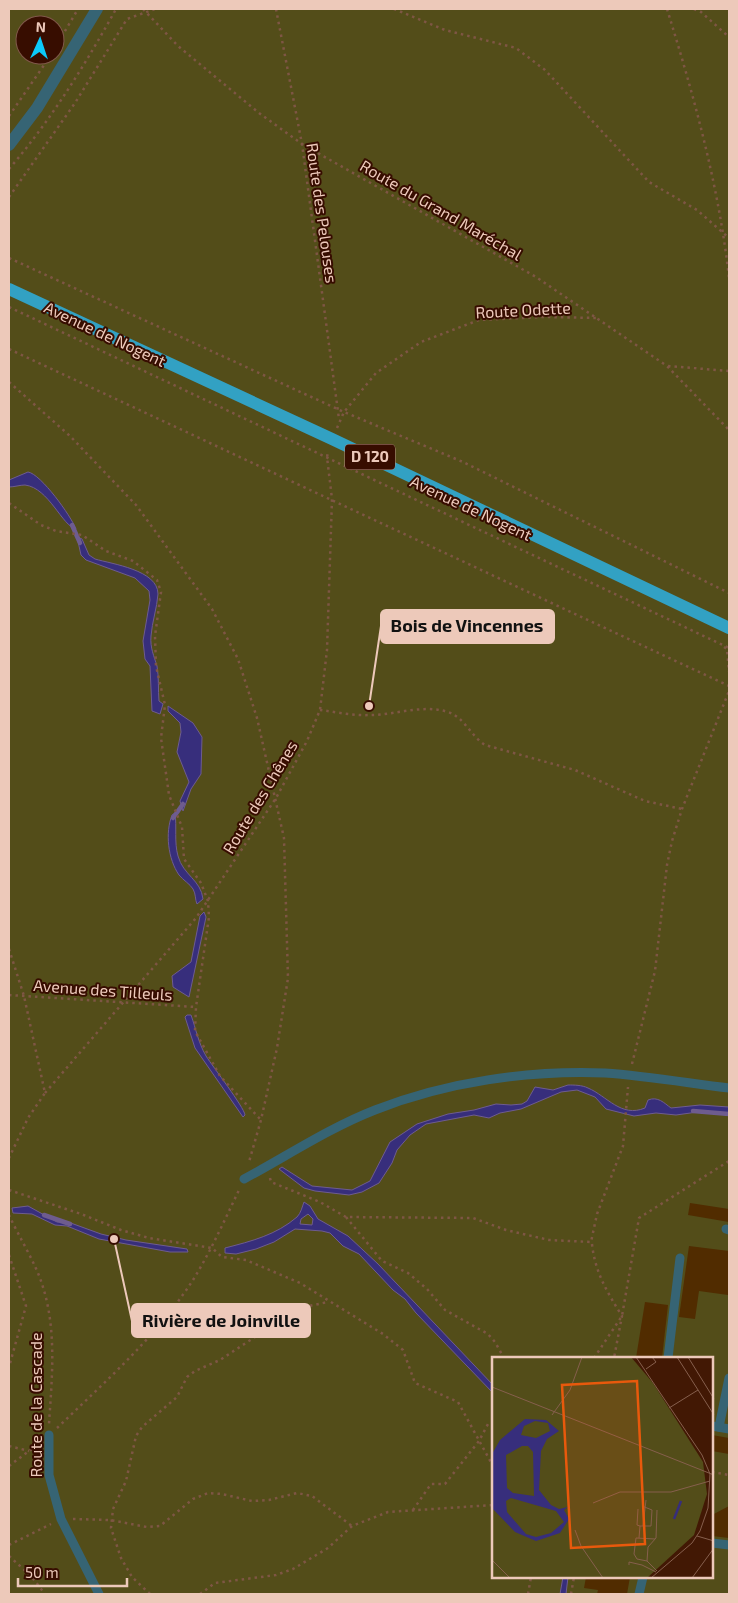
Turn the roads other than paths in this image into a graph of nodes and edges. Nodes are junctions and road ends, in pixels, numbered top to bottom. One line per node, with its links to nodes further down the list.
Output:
1 (97, 9): 2 (street)
2 (9, 145)
3 (9, 289): 4 (main road, Avenue de Nogent / D 120)
4 (729, 628)
5 (729, 1088): 6 (lane)
6 (244, 1179)
7 (680, 1258): 8 (lane)
8 (668, 1357)
9 (729, 1378): 10 (lane)
10 (716, 1426): 11 (lane)
11 (729, 1429)
12 (48, 1436): 16 (lane, Route de la Cascade)
13 (713, 1543): 14 (lane)
14 (729, 1545)
15 (643, 1578): 17 (lane)
16 (99, 1594)
17 (639, 1594)

